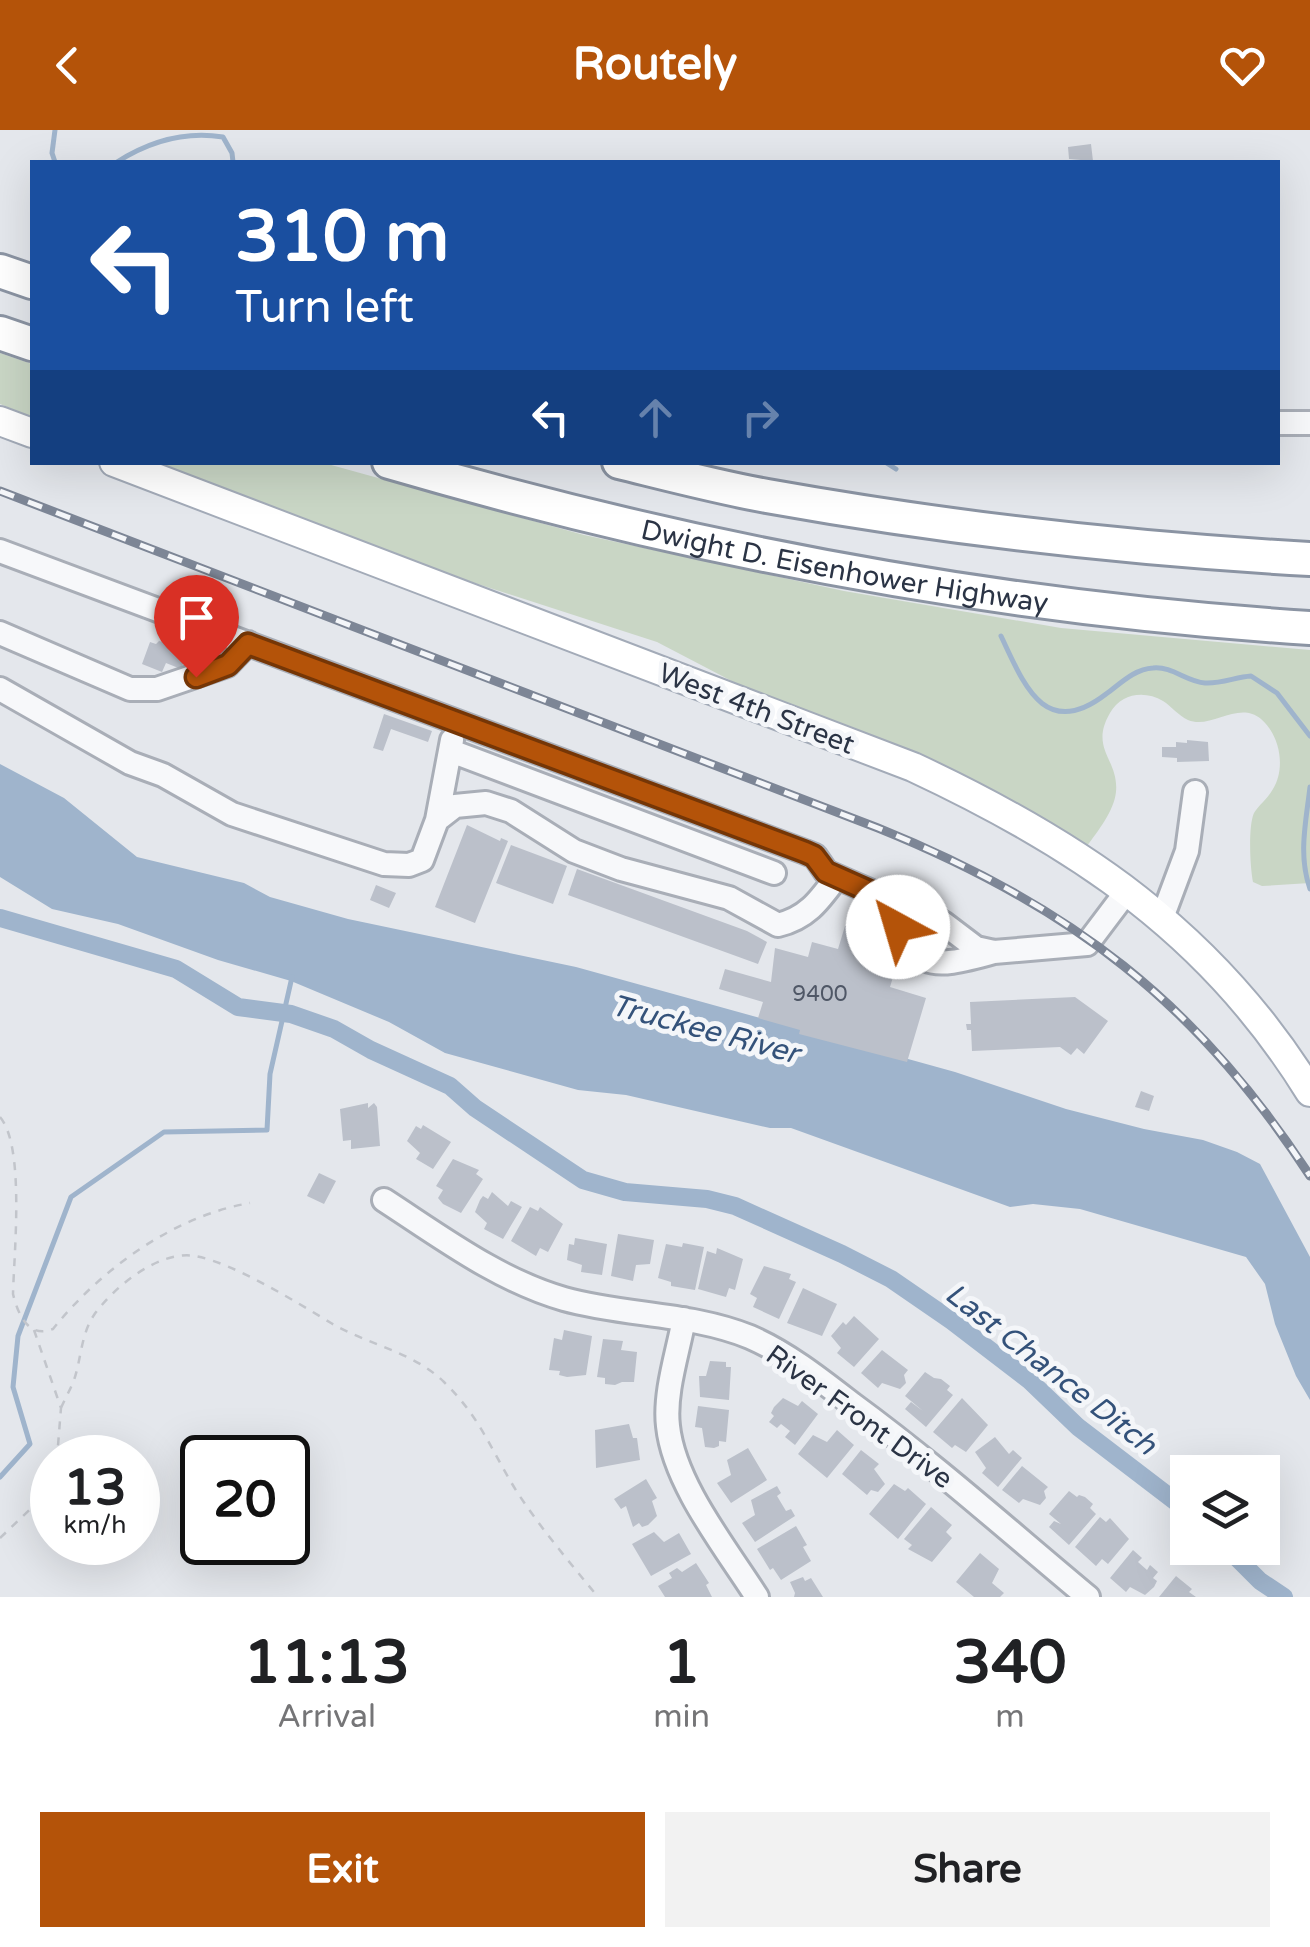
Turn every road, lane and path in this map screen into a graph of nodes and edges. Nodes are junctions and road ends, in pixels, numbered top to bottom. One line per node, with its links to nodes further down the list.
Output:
1 (0, 271): 2 (highway)
2 (30, 281)
3 (0, 333): 4 (highway)
4 (30, 343)
5 (0, 421): 8 (main road)
6 (1280, 423): 7 (street)
7 (1310, 423)
8 (30, 432)
9 (122, 465): 24 (main road, West 4th Street)
10 (398, 465): 14 (highway, Dwight D. Eisenhower Highway)
11 (632, 465): 13 (highway, Dwight D. Eisenhower Highway)
12 (0, 551): 16 (street)
13 (1310, 560)
14 (1310, 628)
15 (0, 633): 16 (street)
16 (248, 644): 18 (street)
17 (0, 689): 21 (street)
18 (449, 718): 19 (street); 23 (street)
19 (451, 751): 21 (street); 22 (street)
20 (1195, 792): 26 (street)
21 (437, 820): 23 (street)
22 (774, 874)
23 (836, 878): 25 (street)
24 (1127, 891): 26 (main road, West 4th Street); 27 (street)
25 (889, 900): 27 (street); 27 (street)
26 (1162, 918): 28 (main road, West 4th Street)
27 (994, 952)
28 (1310, 1092)
29 (0, 1117): 33 (path)
30 (384, 1200): 32 (street, River Front Drive)
31 (250, 1203): 33 (path)
32 (684, 1320): 39 (street); 40 (street, River Front Drive)
33 (34, 1330): 34 (path)
34 (62, 1408): 35 (path); 38 (path)
35 (59, 1435)
36 (30, 1509): 37 (path)
37 (0, 1538)
38 (598, 1597)
39 (756, 1597)
40 (1088, 1597)

